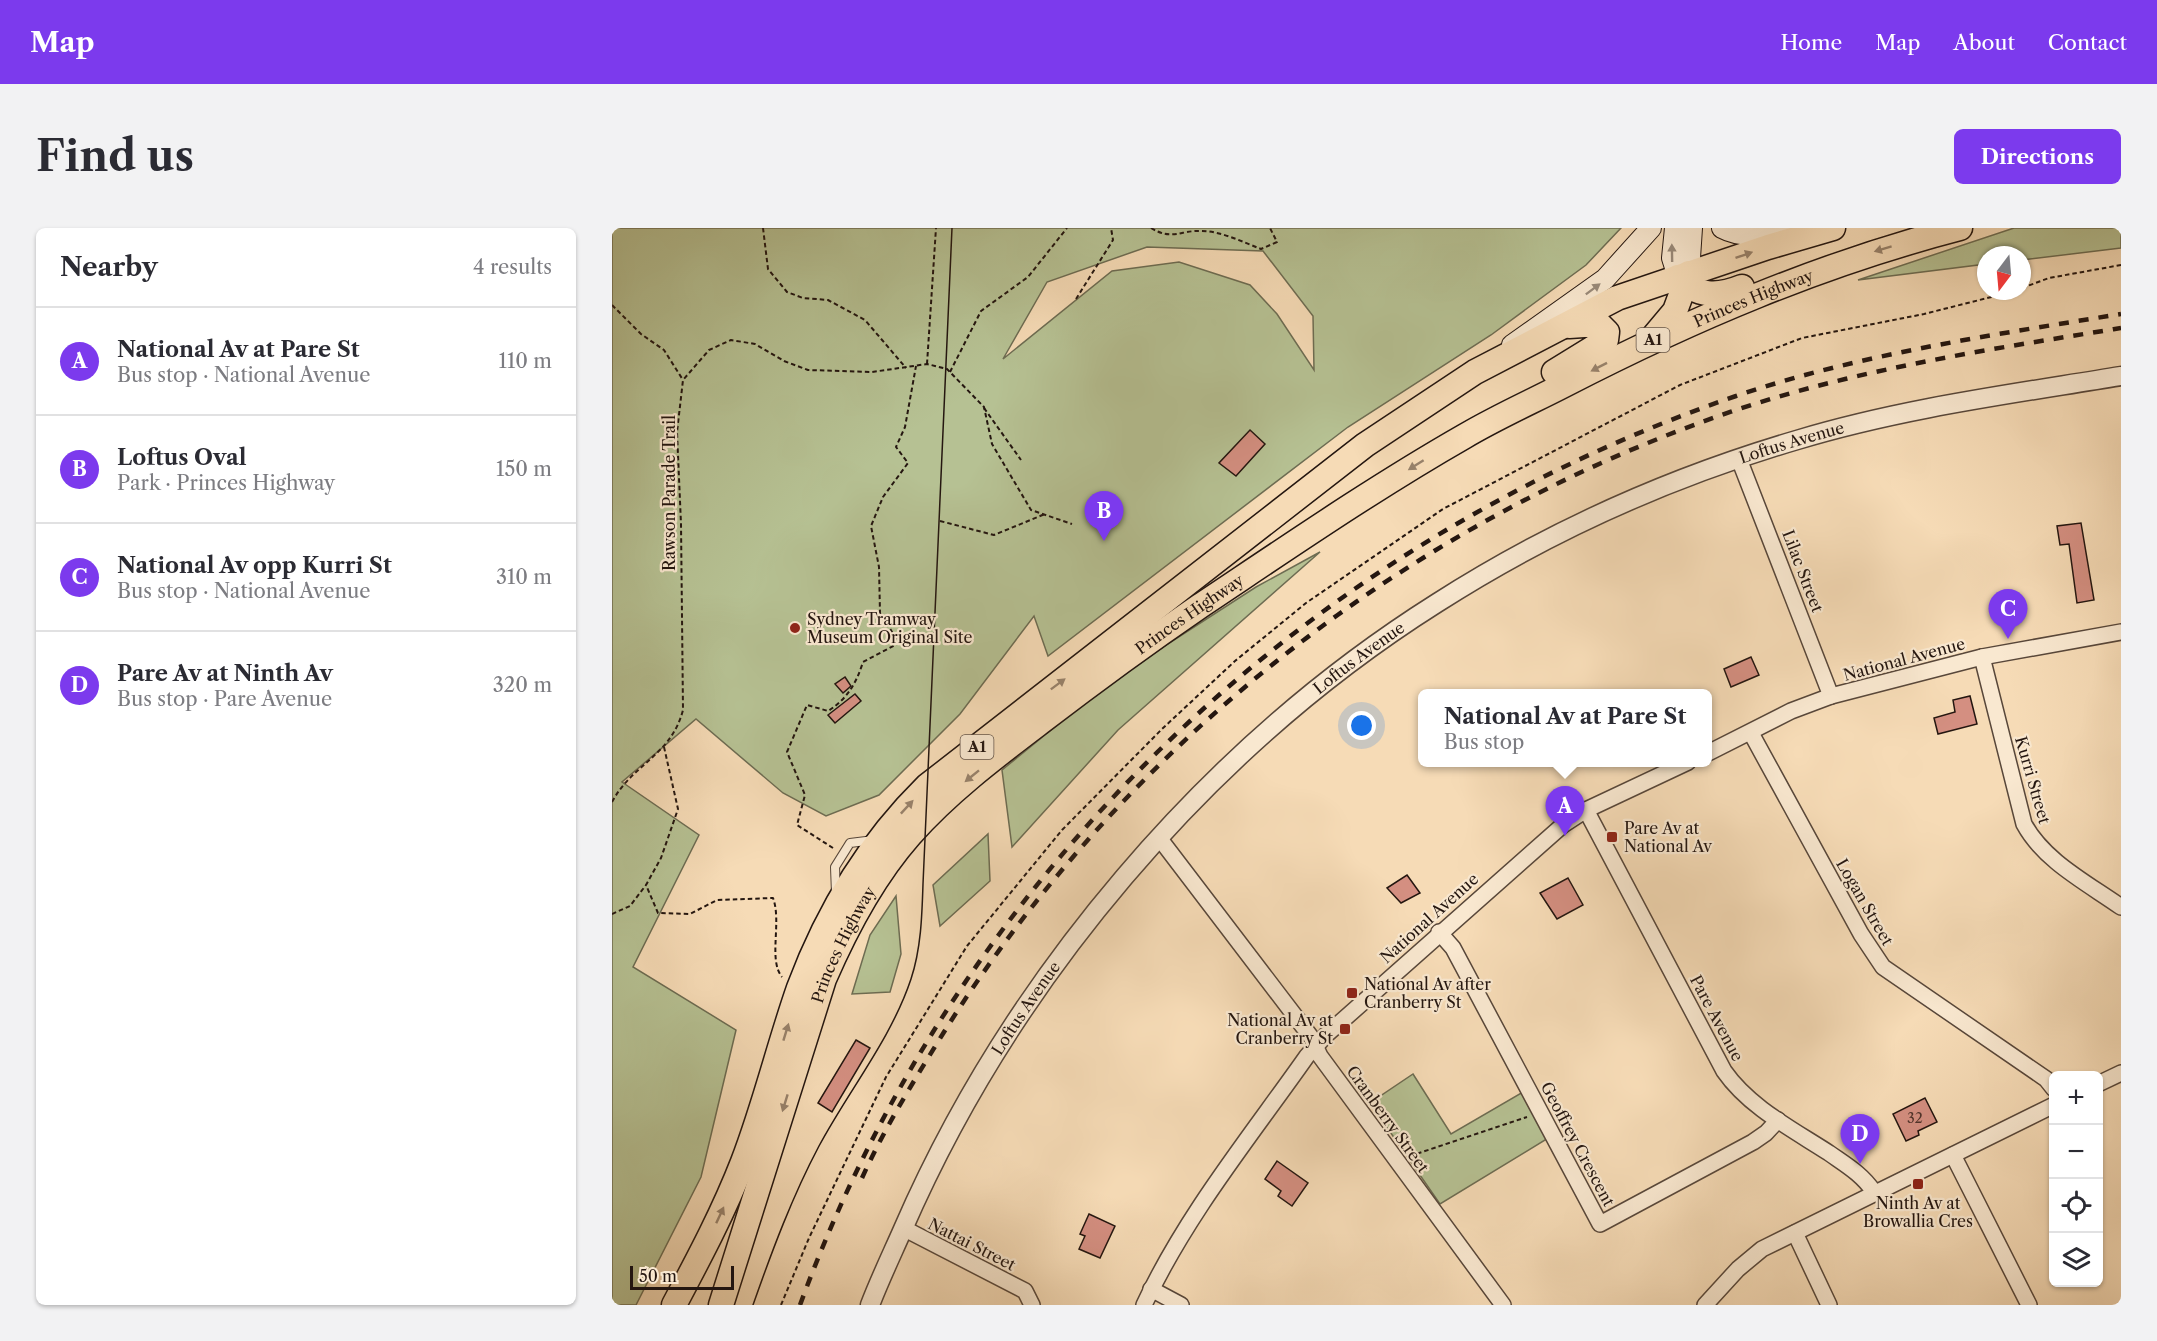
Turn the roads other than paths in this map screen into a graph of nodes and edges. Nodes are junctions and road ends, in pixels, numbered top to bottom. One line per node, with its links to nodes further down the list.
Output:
1 (1651, 228): 12 (main road, one-way to 1)
2 (1675, 228): 9 (main road, one-way to 2)
3 (1692, 228): 9 (main road)
4 (1722, 228): 5 (main road)
5 (1803, 228)
6 (1833, 228): 9 (highway, Princes Highway / A1, one-way to 6)
7 (1960, 228): 8 (highway, Princes Highway / A1, one-way to 8)
8 (1846, 260): 9 (highway); 11 (highway, Princes Highway / A1)
9 (1684, 279): 10 (highway, Princes Highway / A1); 11 (highway)
10 (1555, 329): 12 (highway, Princes Highway / A1); 14 (highway)
11 (1639, 346): 14 (highway, Princes Highway / A1, one-way to 14)
12 (1495, 360): 23 (highway, Princes Highway / A1, one-way to 12)
13 (2121, 376): 15 (street, Loftus Avenue)
14 (1466, 435): 43 (highway, Princes Highway / A1, one-way to 43)
15 (1739, 459): 18 (street, Lilac Street); 24 (street, Loftus Avenue)
16 (2121, 632): 17 (street, National Avenue)
17 (1982, 657): 18 (street, National Avenue); 26 (street, Kurri Street)
18 (1831, 696): 19 (street, National Avenue)
19 (1751, 733): 20 (street, National Avenue); 31 (street, Logan Street)
20 (1712, 751)
21 (1677, 767): 22 (street, National Avenue)
22 (1586, 810): 27 (street, National Avenue); 33 (street, Pare Avenue)
23 (880, 839): 25 (highway, Princes Highway / A1); 25 (lane)
24 (1160, 839): 28 (street, Cranberry Street); 36 (street, Loftus Avenue)
25 (836, 906): 38 (highway, Princes Highway / A1, one-way to 25)
26 (2121, 907)
27 (1439, 932): 28 (street, National Avenue); 33 (street, Geoffrey Crescent)
28 (1316, 1045): 39 (street, National Avenue); 47 (street, Cranberry Street)
29 (2121, 1073): 30 (street)
30 (2103, 1082)
31 (2049, 1083)
32 (2049, 1107): 34 (street)
33 (1778, 1119): 35 (street, Pare Avenue)
34 (1953, 1155): 35 (street); 50 (street)
35 (1874, 1192): 37 (street)
36 (903, 1228): 40 (street, Nattai Street); 44 (street, Loftus Avenue)
37 (1795, 1233): 48 (street); 49 (street)
38 (699, 1257): 41 (highway, Princes Highway / A1); 42 (highway)
39 (1151, 1289): 45 (street, National Avenue); 46 (street)
40 (1030, 1294)
41 (674, 1305)
42 (680, 1305)
43 (721, 1305)
44 (870, 1305)
45 (1144, 1305)
46 (1181, 1305)
47 (1503, 1305)
48 (1705, 1305)
49 (1829, 1305)
50 (2029, 1305)

